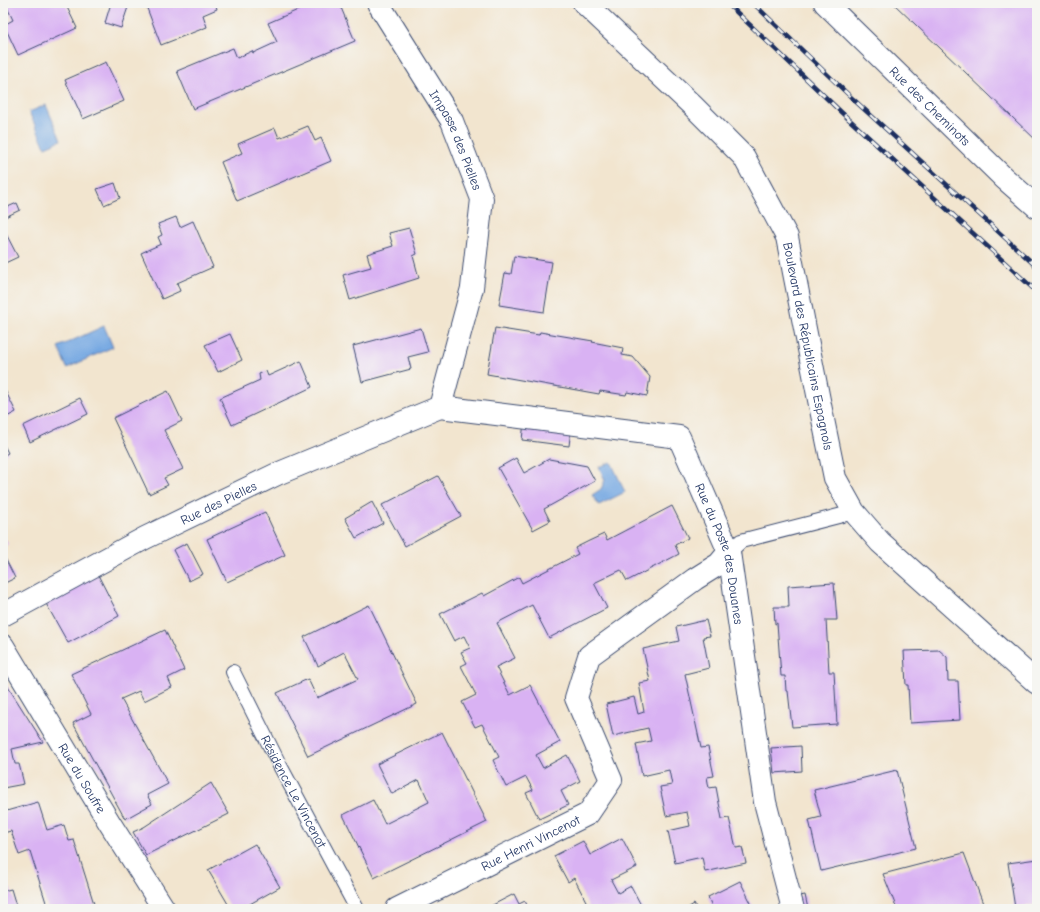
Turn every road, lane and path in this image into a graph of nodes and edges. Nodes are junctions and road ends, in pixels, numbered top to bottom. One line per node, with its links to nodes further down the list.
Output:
1 (378, 3): 5 (street, Impasse des Pielles)
2 (584, 3): 6 (street, Boulevard des Républicains Espagnols)
3 (824, 3): 4 (street, Rue des Cheminots)
4 (1037, 207)
5 (440, 407): 7 (street, Rue du Poste des Douanes); 8 (street, Rue des Pielles)
6 (854, 512): 7 (lane); 11 (street, Boulevard des Républicains Espagnols)
7 (729, 552): 14 (street, Rue Henri Vincenot); 15 (street, Rue du Poste des Douanes)
8 (3, 615)
9 (3, 646): 12 (street, Rue du Soufre)
10 (233, 672): 13 (lane, Résidence Le Vincenot)
11 (1037, 683)
12 (164, 909)
13 (357, 909)
14 (397, 909)
15 (793, 909)

